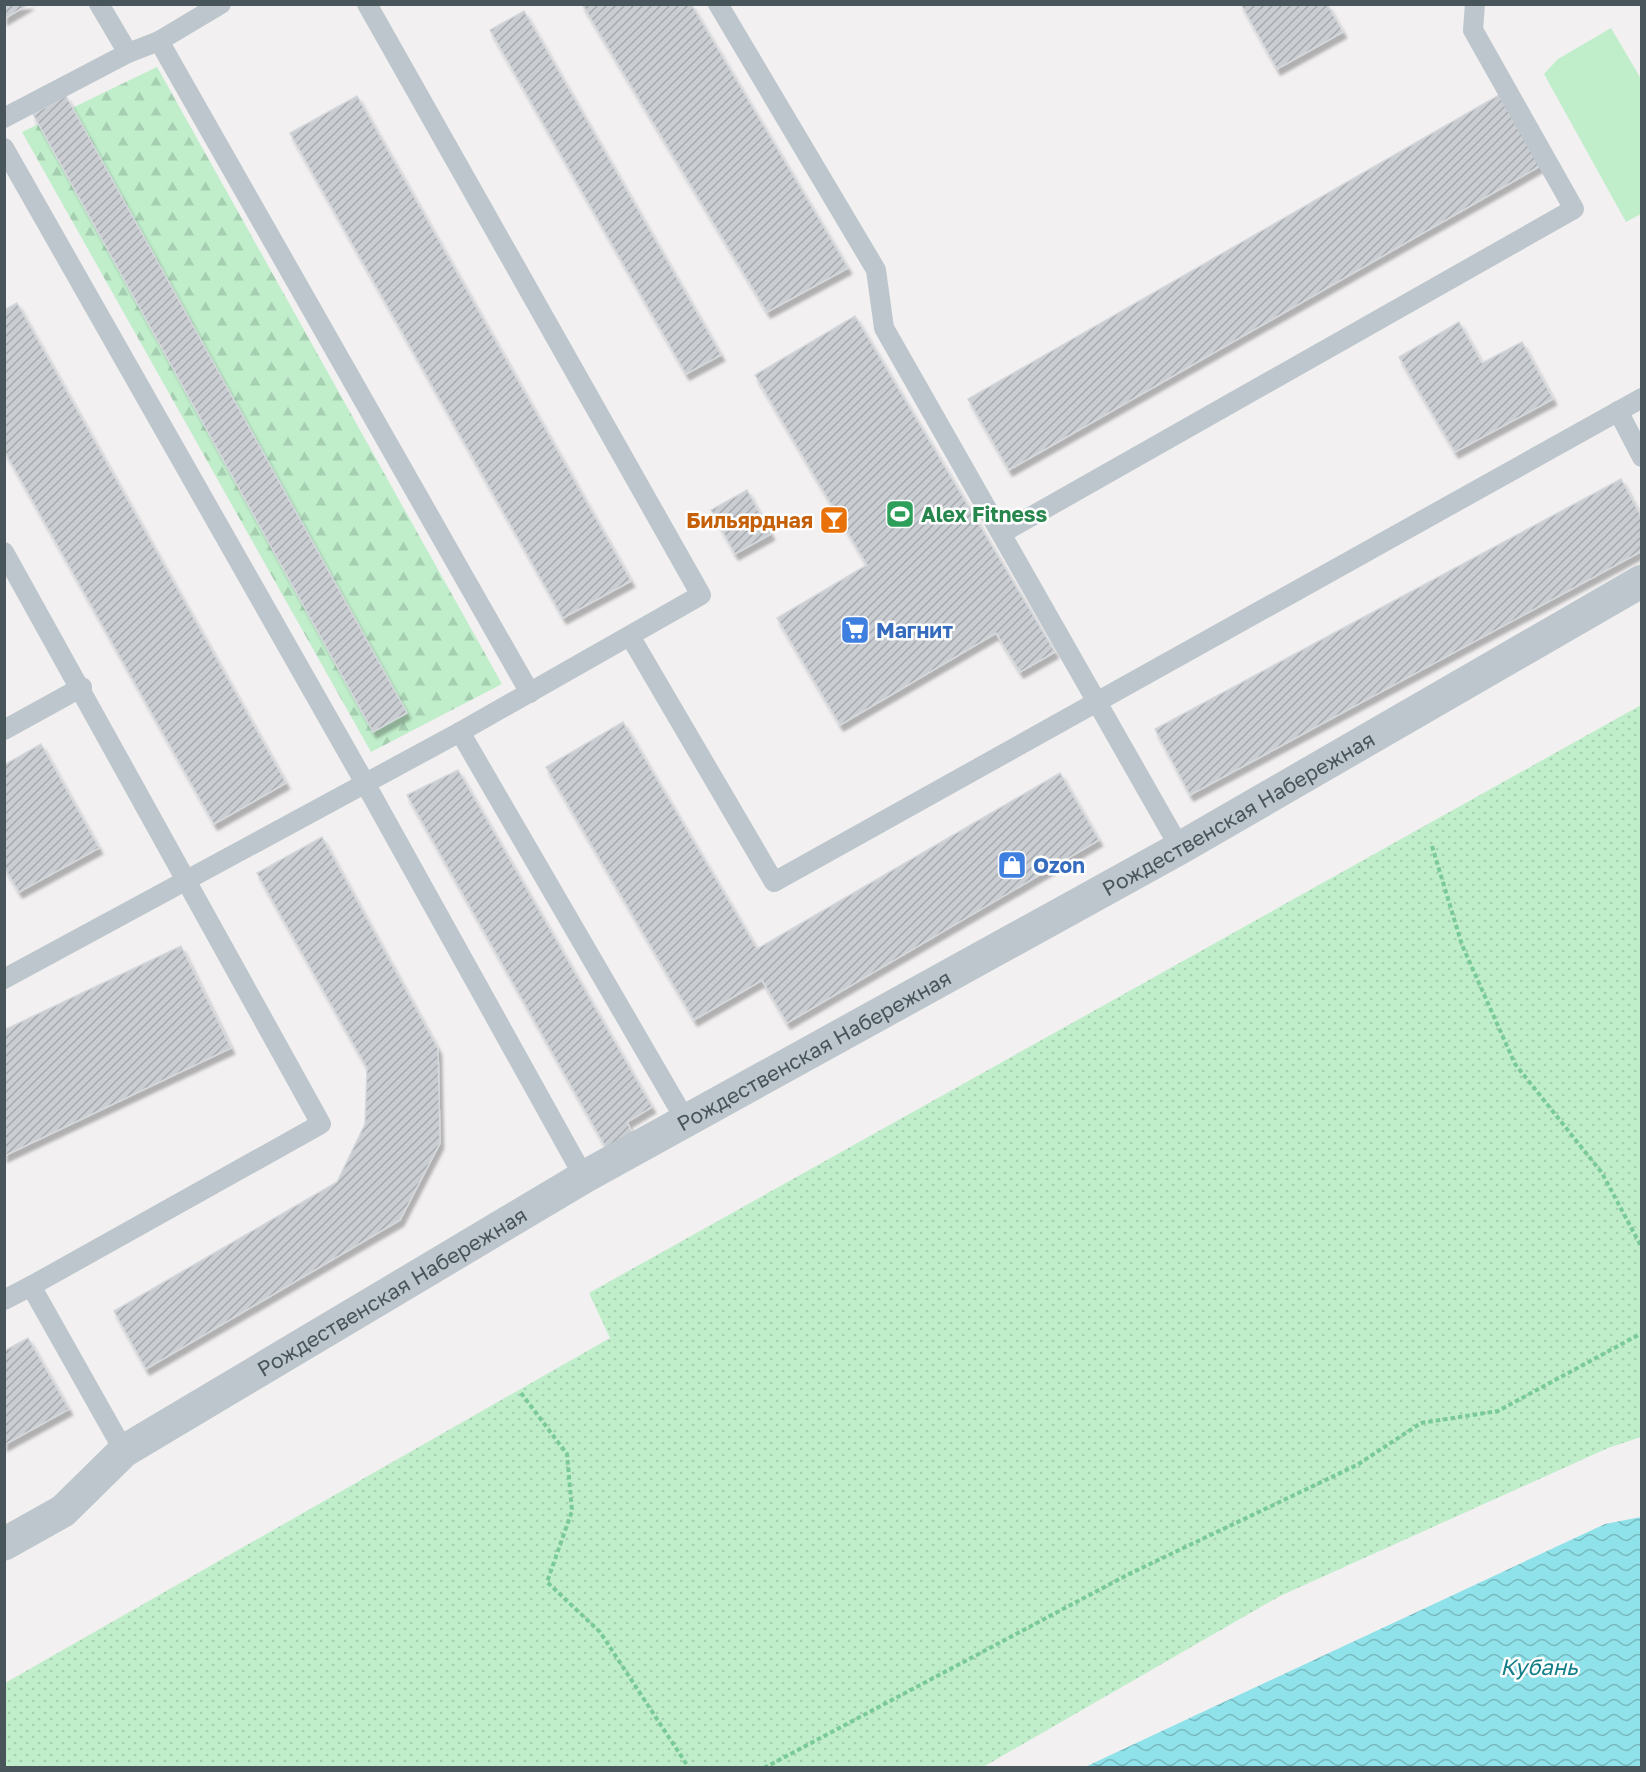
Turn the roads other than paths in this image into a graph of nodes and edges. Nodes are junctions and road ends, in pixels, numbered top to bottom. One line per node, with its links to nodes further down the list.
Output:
1 (99, 4): 7 (lane)
2 (221, 4): 6 (lane)
3 (367, 4): 16 (lane)
4 (718, 4): 13 (lane)
5 (1475, 4): 13 (lane)
6 (159, 41): 7 (lane); 18 (lane)
7 (128, 53): 8 (lane)
8 (4, 117)
9 (4, 148): 22 (lane)
10 (1641, 398): 11 (lane)
11 (1618, 411): 12 (lane); 19 (lane)
12 (1641, 457)
13 (1002, 533): 19 (lane)
14 (4, 552): 17 (lane)
15 (1641, 581): 23 (street, Рождественская Набережная)
16 (630, 636): 18 (lane); 19 (lane)
17 (82, 687): 20 (lane); 24 (lane)
18 (530, 693): 21 (lane)
19 (1097, 699): 23 (lane)
20 (4, 730)
21 (460, 732): 22 (lane); 26 (lane)
22 (366, 783): 24 (lane); 27 (lane)
23 (1180, 848): 26 (street, Рождественская Набережная)
24 (188, 880): 25 (lane); 28 (lane)
25 (4, 980)
26 (686, 1121): 27 (street, Рождественская Набережная)
27 (584, 1177): 30 (street, Рождественская Набережная)
28 (31, 1286): 29 (lane); 30 (lane)
29 (4, 1300)
30 (124, 1451): 31 (street, Рождественская Набережная)
31 (4, 1544)

